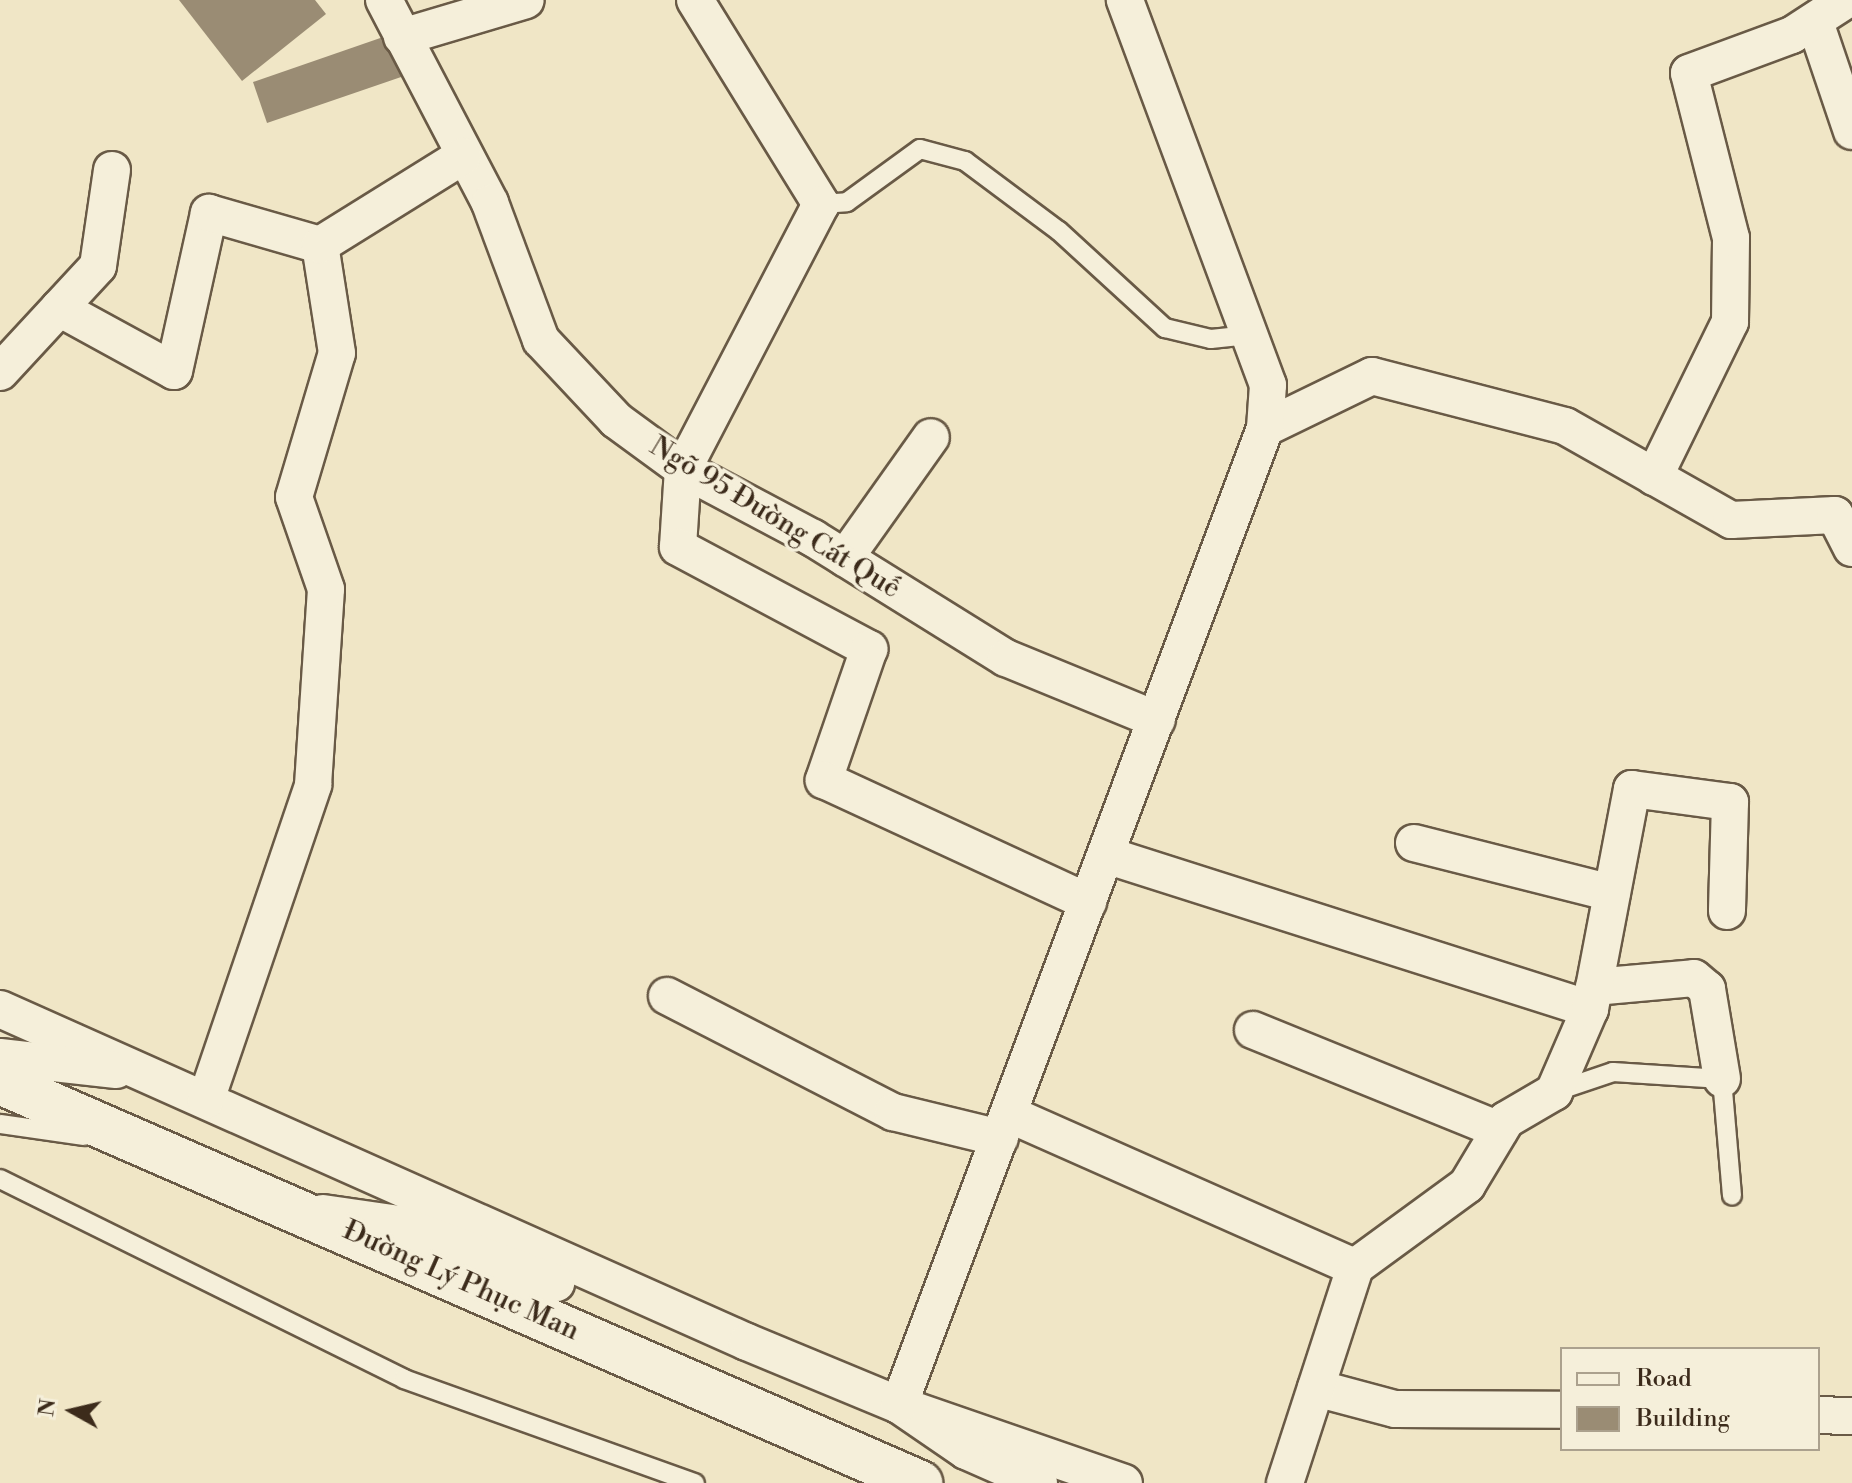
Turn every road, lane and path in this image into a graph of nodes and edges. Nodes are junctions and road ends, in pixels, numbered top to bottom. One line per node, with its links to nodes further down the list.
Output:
1 (384, 0): 7 (street, Ngõ 95 Đường Cát Quế)
2 (526, 0): 7 (street)
3 (695, 0): 11 (street)
4 (1846, 0): 6 (street)
5 (1130, 2): 14 (street)
6 (1815, 22): 8 (street); 19 (street)
7 (402, 37): 9 (street, Ngõ 95 Đường Cát Quế)
8 (1852, 131)
9 (463, 156): 12 (street); 18 (street, Ngõ 95 Đường Cát Quế)
10 (112, 170): 13 (street)
11 (821, 204): 14 (lane); 18 (street)
12 (320, 245): 13 (street); 37 (street)
13 (59, 308): 15 (street)
14 (1249, 335): 16 (street)
15 (0, 372)
16 (1265, 428): 19 (street); 22 (street)
17 (931, 437): 21 (street)
18 (683, 469): 21 (street, Ngõ 95 Đường Cát Quế); 26 (street)
19 (1654, 477): 20 (street)
20 (1852, 548)
21 (845, 558): 22 (street, Ngõ 95 Đường Cát Quế)
22 (1157, 720): 24 (street)
23 (1414, 843): 25 (street)
24 (1106, 855): 26 (street); 29 (street)
25 (1612, 893): 27 (street); 29 (street)
26 (1088, 902): 39 (street)
27 (1727, 911)
28 (667, 996): 39 (street)
29 (1592, 998): 34 (street); 36 (street)
30 (0, 1009): 33 (street)
31 (1253, 1030): 40 (street)
32 (0, 1057): 33 (street)
33 (149, 1073): 37 (street)
34 (1722, 1079): 36 (lane); 43 (lane)
35 (0, 1082): 41 (main road, Đường Lý Phục Man)
36 (1554, 1092): 40 (street)
37 (206, 1100): 47 (street)
38 (0, 1124): 41 (lane)
39 (1005, 1126): 45 (street); 48 (street)
40 (1499, 1130): 45 (street)
41 (126, 1142): 44 (main road, Đường Lý Phục Man)
42 (0, 1179): 53 (lane)
43 (1732, 1196)
44 (296, 1209): 47 (street); 52 (main road, Đường Lý Phục Man)
45 (1355, 1267): 46 (street)
46 (1316, 1388): 49 (street); 56 (street)
47 (859, 1389): 48 (street)
48 (899, 1405): 54 (street); 55 (street)
49 (1560, 1410)
50 (1820, 1415): 51 (street)
51 (1852, 1416)
52 (916, 1482)
53 (695, 1483)
54 (1039, 1483)
55 (1124, 1483)
56 (1285, 1483)

